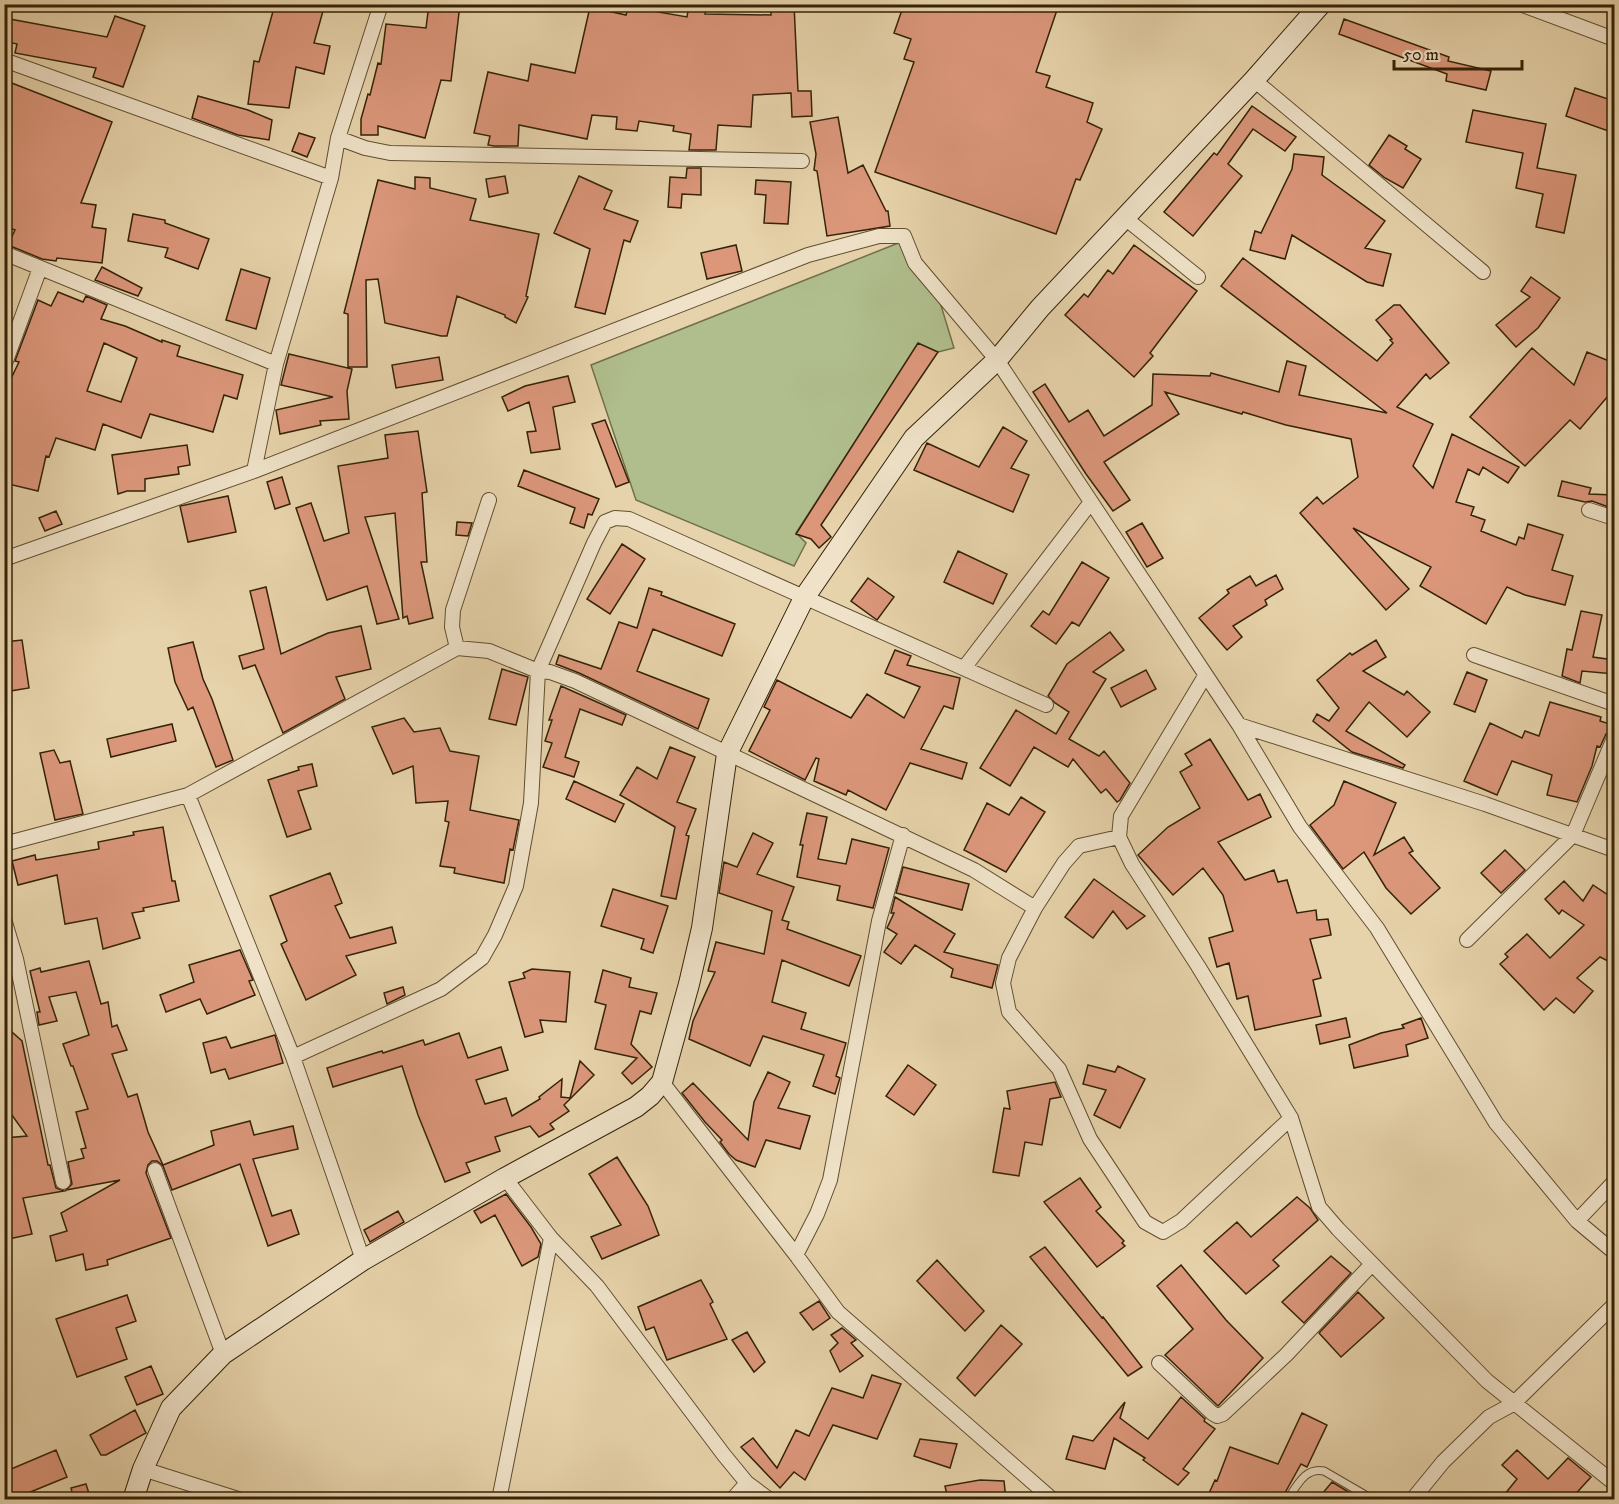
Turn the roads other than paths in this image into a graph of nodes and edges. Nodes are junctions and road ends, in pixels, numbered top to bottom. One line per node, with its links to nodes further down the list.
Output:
1 (1321, 4): 6 (street)
2 (1520, 4): 4 (street)
3 (376, 6): 7 (street)
4 (1614, 39)
5 (4, 60): 9 (street)
6 (1254, 80): 10 (street); 13 (street)
7 (338, 138): 8 (street); 9 (street)
8 (802, 161)
9 (331, 178): 16 (street)
10 (1125, 218): 14 (street); 15 (street)
11 (4, 253): 12 (street)
12 (40, 268): 16 (street); 17 (street)
13 (1483, 272)
14 (1198, 277)
15 (997, 360): 18 (street); 20 (street); 24 (street)
16 (276, 364): 18 (street)
17 (4, 366)
18 (254, 471): 23 (street)
19 (489, 500): 25 (street)
20 (1091, 502): 27 (street); 29 (street)
21 (1589, 510): 22 (street)
22 (1614, 518)
23 (4, 559)
24 (804, 598): 27 (street); 28 (street); 34 (street)
25 (457, 648): 28 (street); 35 (street)
26 (1474, 655): 30 (street)
27 (964, 668): 31 (street)
28 (538, 672): 34 (street); 45 (street)
29 (1205, 676): 32 (street); 38 (street)
30 (1614, 704)
31 (1046, 705)
32 (1239, 725): 37 (street); 52 (street)
33 (1614, 738): 37 (street)
34 (727, 754): 36 (street); 46 (street)
35 (189, 795): 39 (street); 45 (street)
36 (903, 835): 41 (street); 55 (street)
37 (1573, 835): 40 (street); 43 (street)
38 (1119, 837): 41 (street); 47 (street)
39 (4, 844)
40 (1614, 850)
41 (1035, 908): 47 (street)
42 (4, 919): 44 (street)
43 (1467, 940)
44 (10, 959): 50 (street)
45 (293, 1057): 56 (street)
46 (662, 1082): 49 (street); 55 (street)
47 (1291, 1118): 57 (street)
48 (155, 1170): 59 (street)
49 (505, 1178): 53 (street); 56 (street)
50 (63, 1182)
51 (1614, 1182): 52 (street)
52 (1577, 1221): 54 (street)
53 (550, 1238): 63 (street); 67 (street)
54 (1614, 1252)
55 (796, 1255): 70 (street)
56 (363, 1260): 59 (street)
57 (1372, 1264): 60 (street); 61 (street)
58 (1614, 1305): 61 (street)
59 (222, 1354): 62 (street)
60 (1159, 1364)
61 (1514, 1404): 64 (street); 73 (street)
62 (143, 1469): 65 (street); 66 (street)
63 (747, 1483): 68 (street); 69 (street)
64 (1614, 1483)
65 (133, 1500)
66 (241, 1500)
67 (499, 1500)
68 (732, 1500)
69 (770, 1500)
70 (1053, 1500)
71 (1287, 1500): 72 (lane)
72 (1374, 1500)
73 (1412, 1500)

